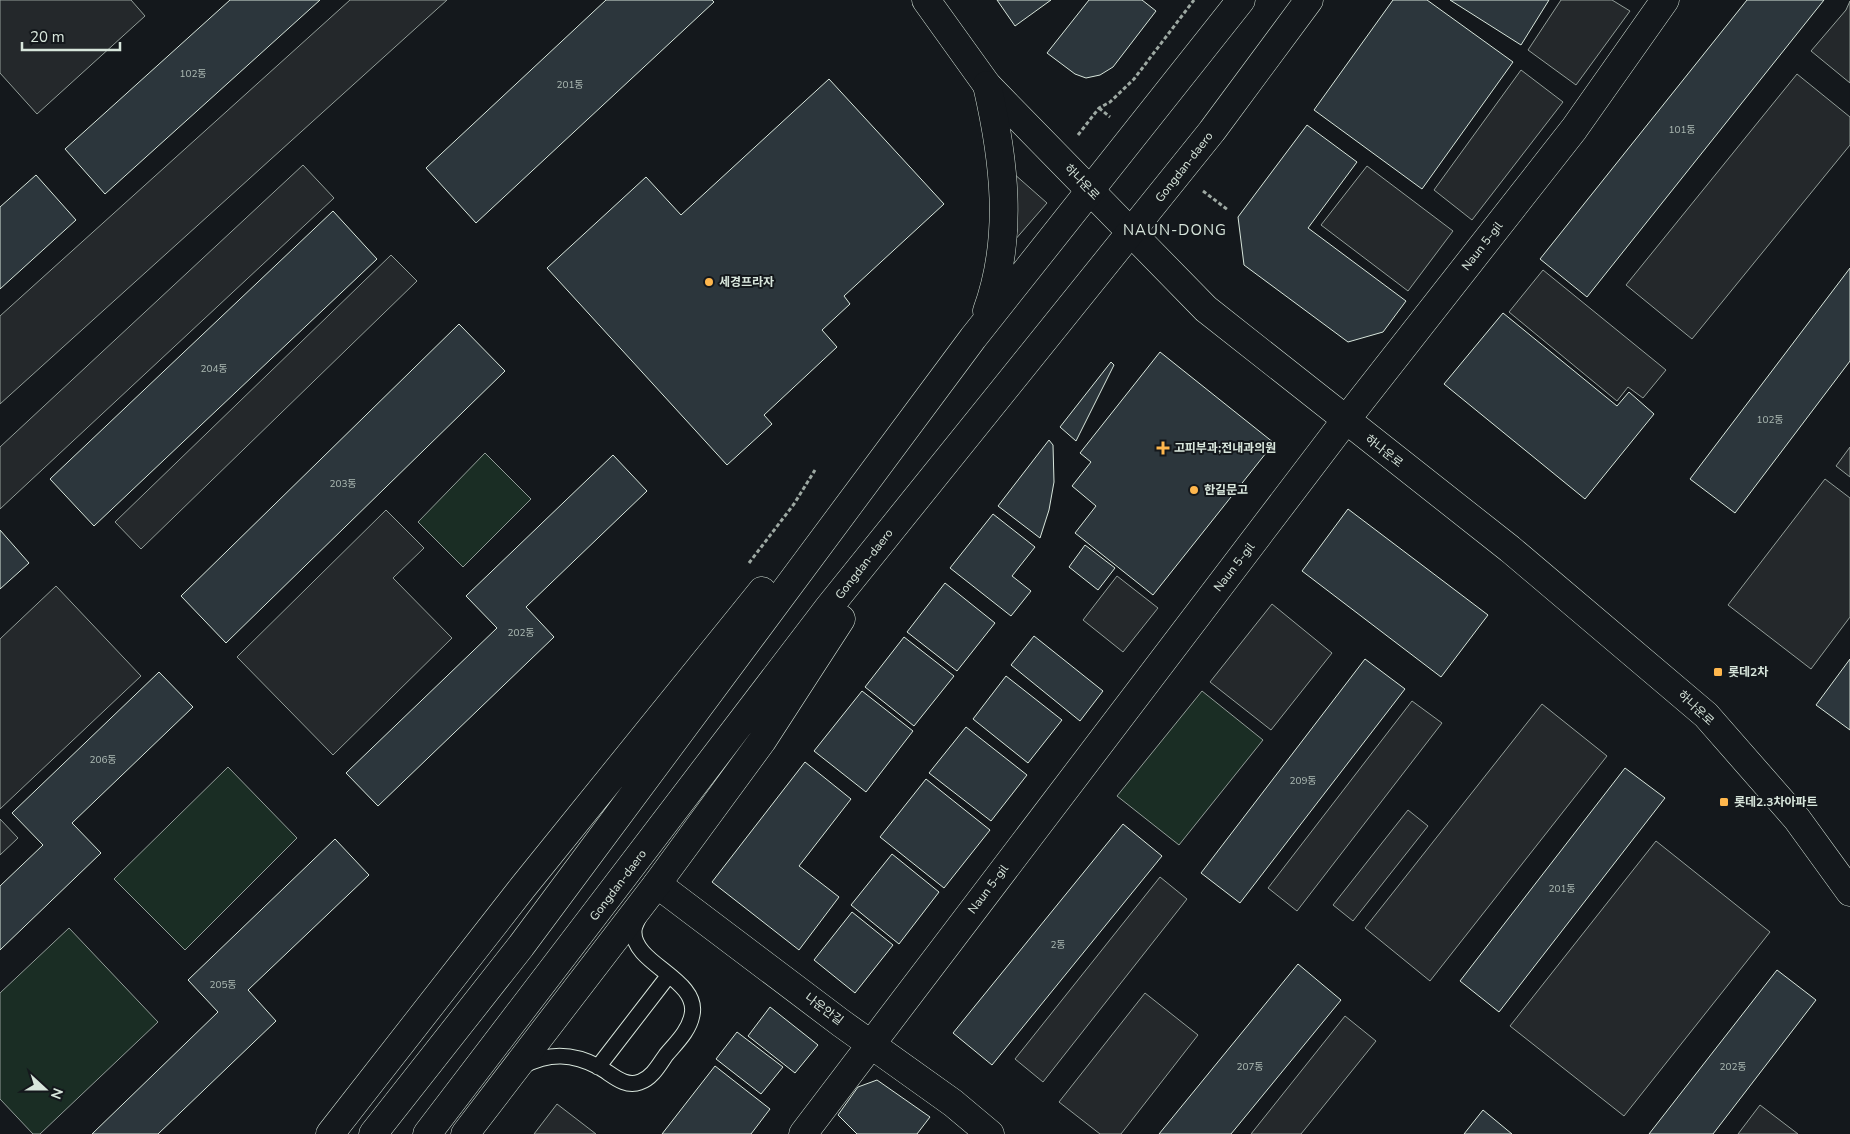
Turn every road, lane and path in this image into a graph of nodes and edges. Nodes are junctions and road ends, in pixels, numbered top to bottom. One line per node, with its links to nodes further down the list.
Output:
1 (926, 0): 6 (street, 하나운로)
2 (1194, 0): 7 (path)
3 (1241, 0): 8 (street)
4 (1309, 0): 9 (street, Gongdan-daero)
5 (1665, 0): 11 (street, Naun 5-gil)
6 (987, 85): 8 (street, 하나운로); 10 (street)
7 (1099, 108)
8 (1090, 190): 9 (street, 하나운로); 10 (street)
9 (1132, 232): 11 (street, 하나운로); 12 (street, Gongdan-daero)
10 (973, 338): 19 (street); 20 (street)
11 (1345, 421): 14 (street, 하나운로); 16 (street, Naun 5-gil)
12 (950, 456): 13 (street); 21 (street, Gongdan-daero)
13 (651, 892): 15 (lane); 16 (street, 나운안길); 18 (street)
14 (1850, 892)
15 (669, 975): 17 (lane); 17 (lane)
16 (870, 1044): 23 (street, Naun 5-gil); 24 (street, 나운안길)
17 (598, 1067): 18 (lane)
18 (513, 1071): 22 (street)
19 (330, 1134)
20 (373, 1134)
21 (428, 1134)
22 (465, 1134)
23 (803, 1134)
24 (990, 1134)

